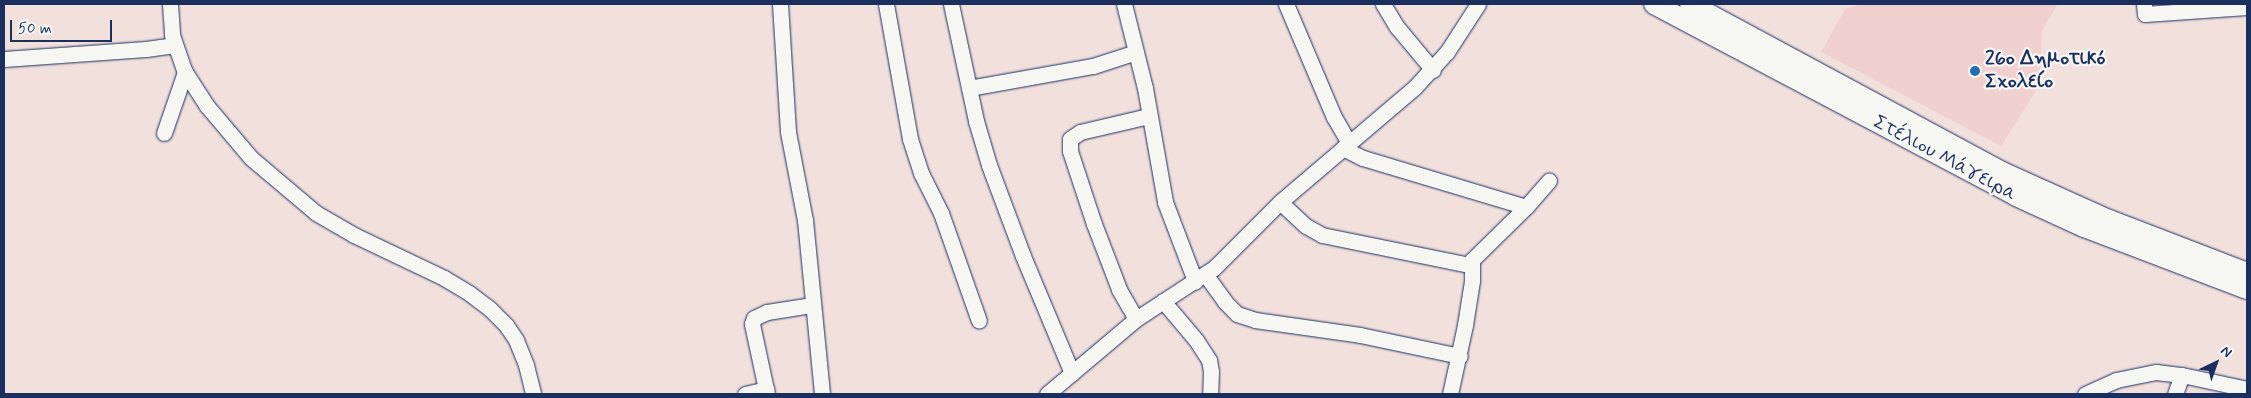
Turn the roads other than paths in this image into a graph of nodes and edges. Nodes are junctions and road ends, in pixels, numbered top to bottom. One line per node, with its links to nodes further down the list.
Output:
1 (170, 4): 13 (street)
2 (780, 4): 30 (street)
3 (886, 4): 32 (street)
4 (951, 4): 18 (street)
5 (1124, 4): 14 (street)
6 (1286, 4): 21 (street)
7 (1383, 4): 16 (street)
8 (1478, 4): 16 (street)
9 (1654, 4): 28 (main road, Στέλιου Μάγειρα)
10 (1690, 4): 26 (main road, Στέλιου Μάγειρα)
11 (2239, 6): 12 (street)
12 (2144, 9)
13 (175, 44): 15 (street); 17 (street)
14 (1136, 52): 18 (street); 19 (street)
15 (4, 59)
16 (1433, 70): 21 (street)
17 (185, 72): 20 (street); 38 (street)
18 (969, 88): 34 (street)
19 (1149, 116): 27 (street); 31 (street)
20 (164, 133)
21 (1346, 145): 23 (street); 24 (street)
22 (1549, 181): 24 (street)
23 (1280, 202): 25 (street); 27 (street)
24 (1526, 208): 25 (street)
25 (1470, 265): 33 (street)
26 (2247, 273)
27 (1200, 278): 29 (street); 33 (street)
28 (2247, 290)
29 (1163, 301): 31 (street); 42 (street)
30 (812, 305): 37 (street); 40 (street)
31 (1136, 319): 34 (street)
32 (979, 321)
33 (1460, 356): 43 (street)
34 (1072, 373): 41 (street)
35 (2182, 375): 36 (street); 44 (street); 45 (street)
36 (2247, 389)
37 (767, 392): 39 (street)
38 (533, 394)
39 (745, 394)
40 (822, 394)
41 (1047, 394)
42 (1210, 394)
43 (1450, 394)
44 (2085, 394)
45 (2175, 394)

